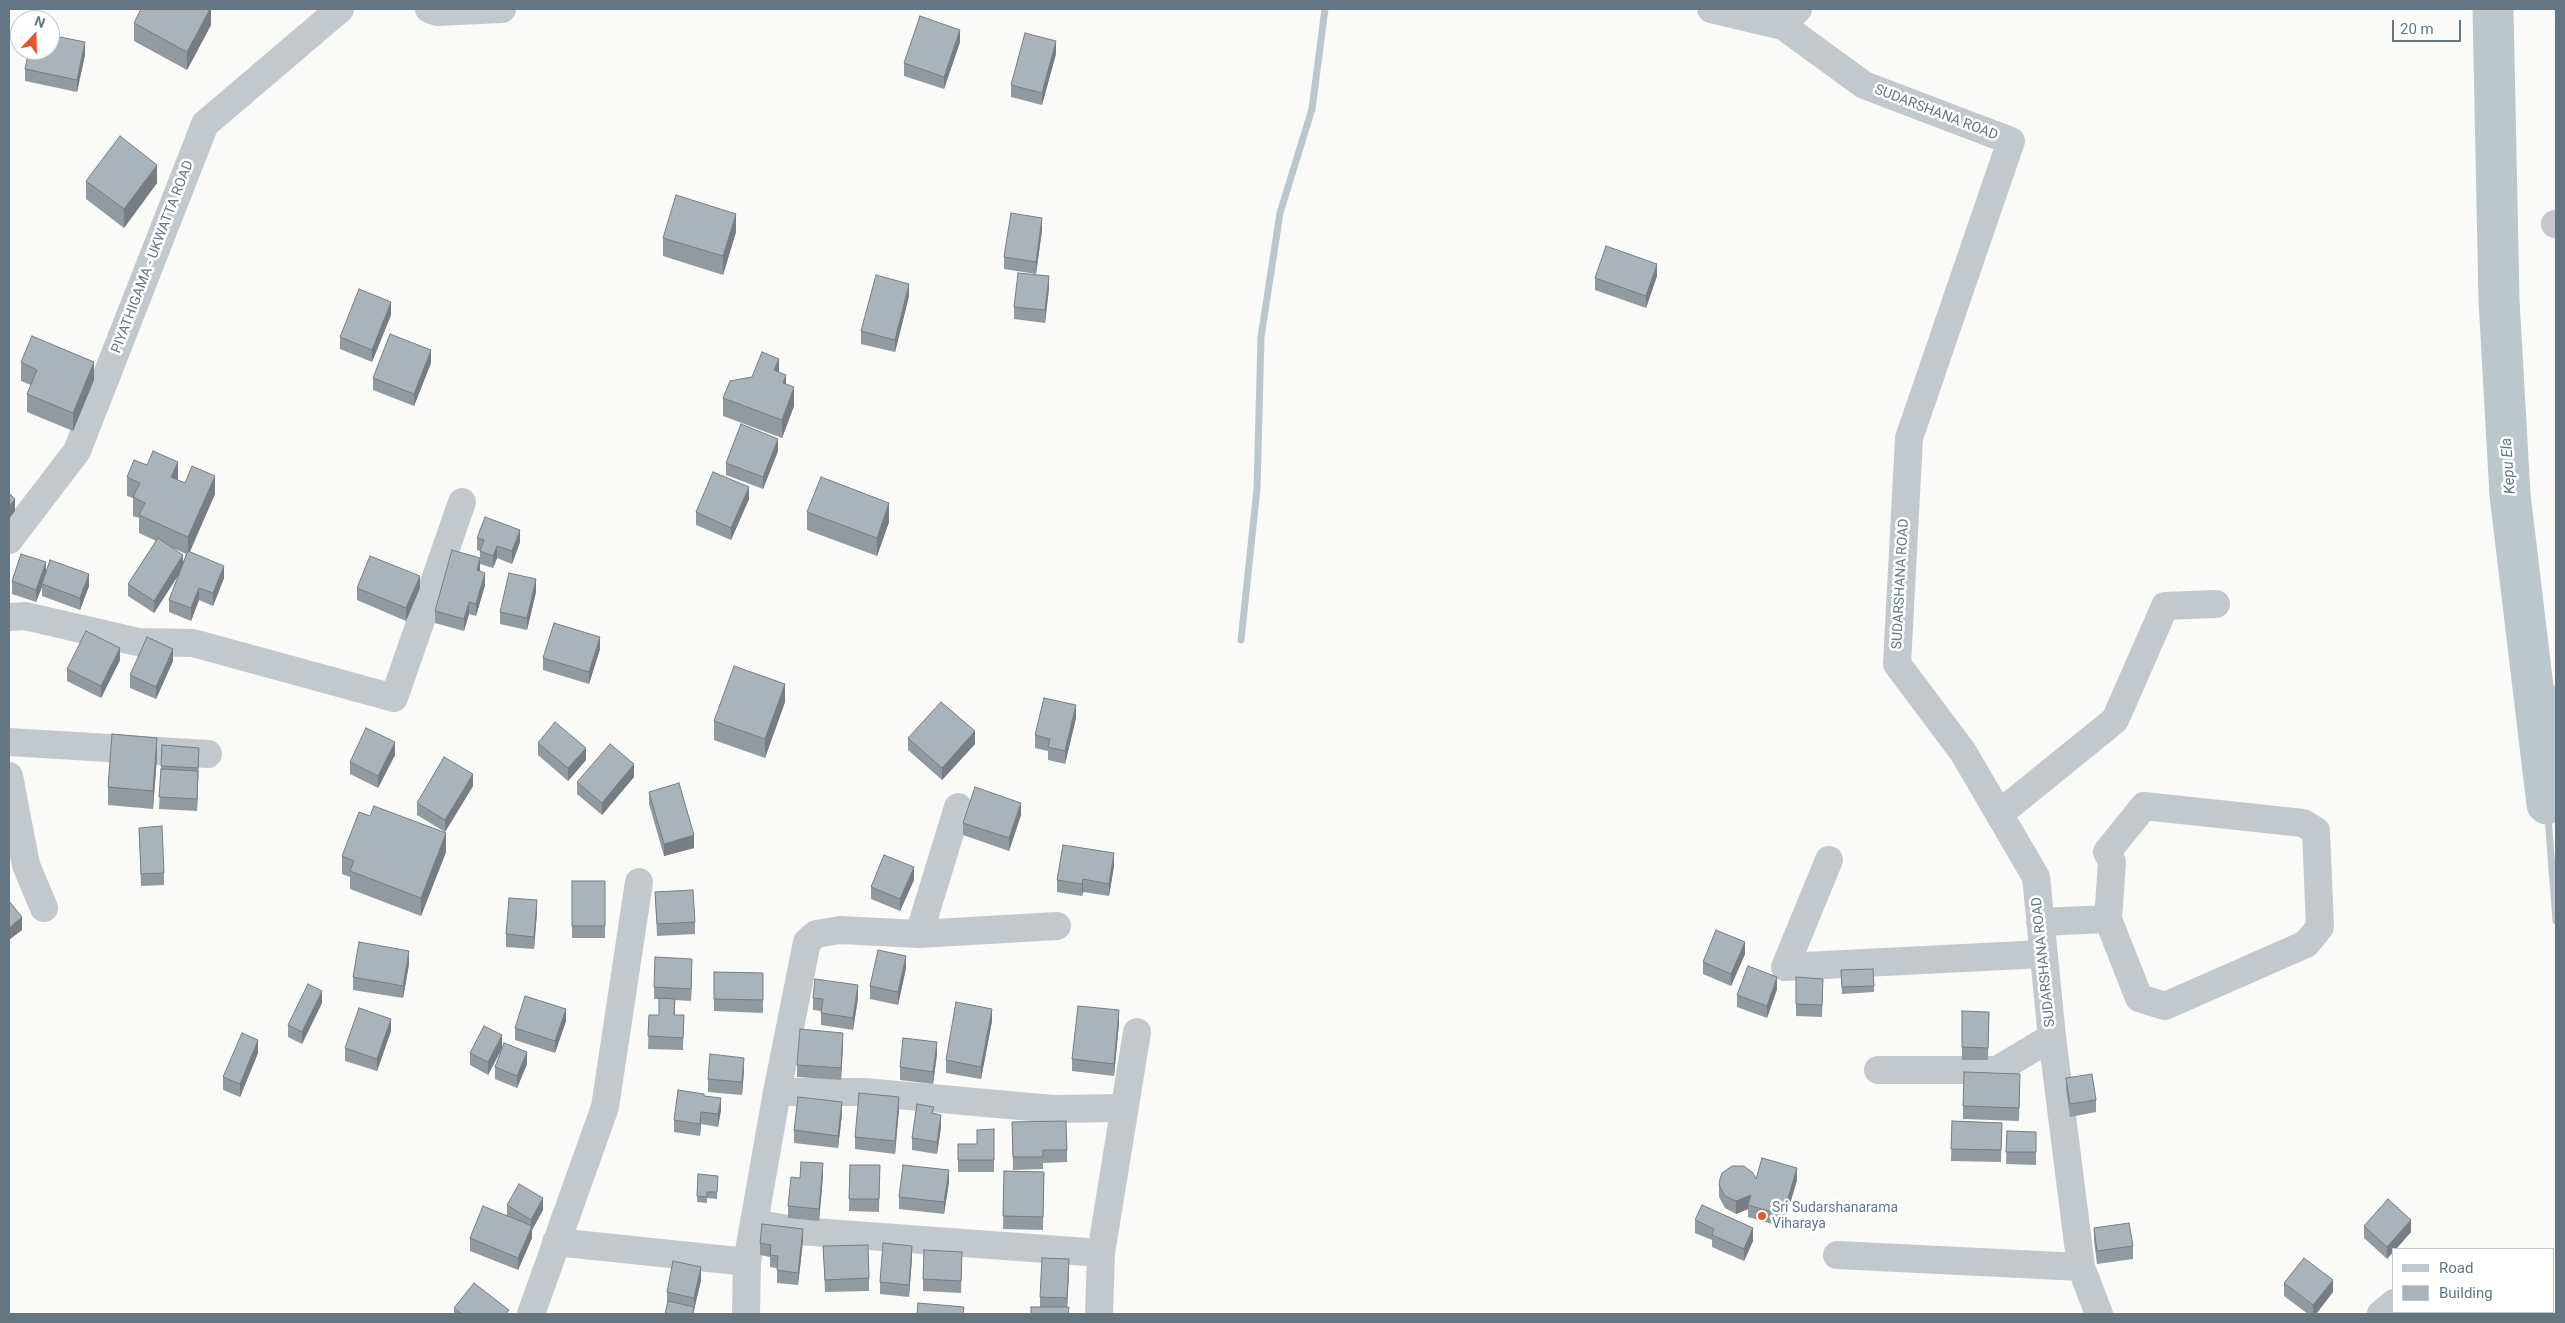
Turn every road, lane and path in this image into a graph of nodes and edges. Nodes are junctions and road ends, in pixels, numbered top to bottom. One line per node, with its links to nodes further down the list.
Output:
1 (340, 9): 7 (street, PIYATHIGAMA - UKWATTA ROAD)
2 (429, 9): 3 (street)
3 (502, 9)
4 (1711, 9): 5 (street)
5 (1790, 17): 14 (street, SUDARSHANA ROAD)
6 (462, 502): 9 (street)
7 (9, 540)
8 (2216, 604): 14 (street)
9 (9, 617)
10 (9, 742): 11 (street)
11 (208, 754)
12 (9, 776): 17 (street)
13 (958, 807): 21 (street)
14 (1999, 814): 19 (street, SUDARSHANA ROAD)
15 (1829, 860): 22 (street)
16 (639, 882): 29 (street)
17 (44, 908)
18 (2108, 919): 18 (street); 19 (street)
19 (2040, 922): 22 (street, SUDARSHANA ROAD)
20 (1057, 926): 21 (street)
21 (920, 934): 26 (street)
22 (2043, 954): 24 (street, SUDARSHANA ROAD)
23 (1137, 1032): 27 (street)
24 (2052, 1037): 25 (street); 33 (street, SUDARSHANA ROAD)
25 (1878, 1070)
26 (777, 1092): 27 (street); 28 (street)
27 (1123, 1108): 30 (street)
28 (754, 1223): 30 (street); 32 (street)
29 (556, 1242): 32 (street); 35 (street)
30 (1100, 1253): 37 (street)
31 (1837, 1256): 33 (street)
32 (747, 1262): 36 (street)
33 (2081, 1267): 38 (street, SUDARSHANA ROAD)
34 (2392, 1306): 39 (street)
35 (531, 1314)
36 (746, 1314)
37 (1099, 1314)
38 (2099, 1314)
39 (2381, 1314)

